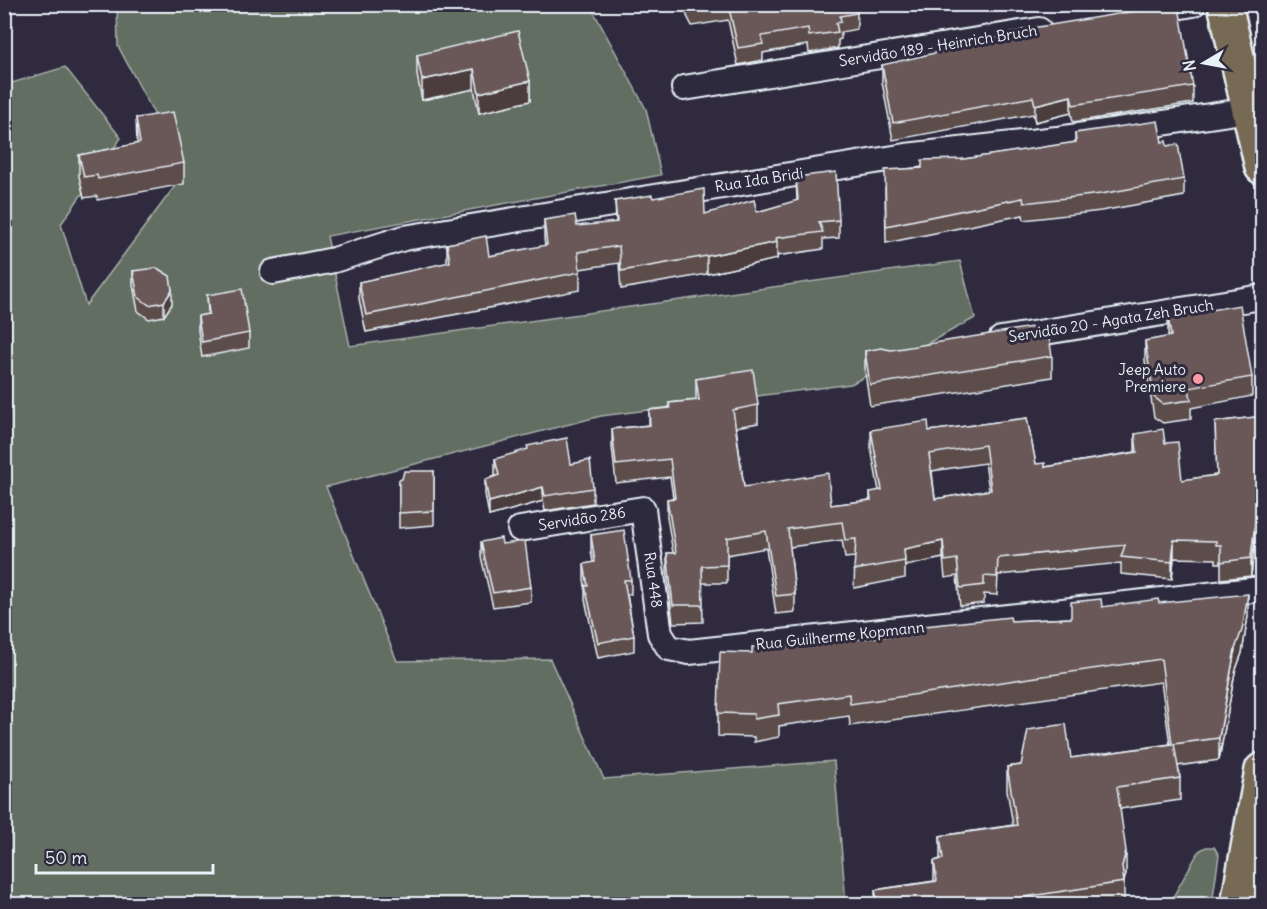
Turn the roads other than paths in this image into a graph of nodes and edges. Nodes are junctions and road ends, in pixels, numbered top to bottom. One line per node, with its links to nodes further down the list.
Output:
1 (1193, 4): 3 (street)
2 (1225, 4): 6 (highway)
3 (1110, 18)
4 (1062, 26): 5 (street, Servidão 189 - Heinrich Bruch)
5 (684, 88)
6 (1250, 110): 7 (highway); 8 (street, Rua Ida Bridi)
7 (1263, 167)
8 (273, 272)
9 (1263, 297): 10 (street, Servidão 20 - Agata Zeh Bruch)
10 (982, 342)
11 (643, 509): 12 (street, Servidão 286); 14 (street, Rua 448)
12 (520, 529)
13 (1263, 589): 14 (street, Rua Guilherme Kopmann)
14 (669, 648)
15 (1263, 770): 16 (highway)
16 (1238, 904)

